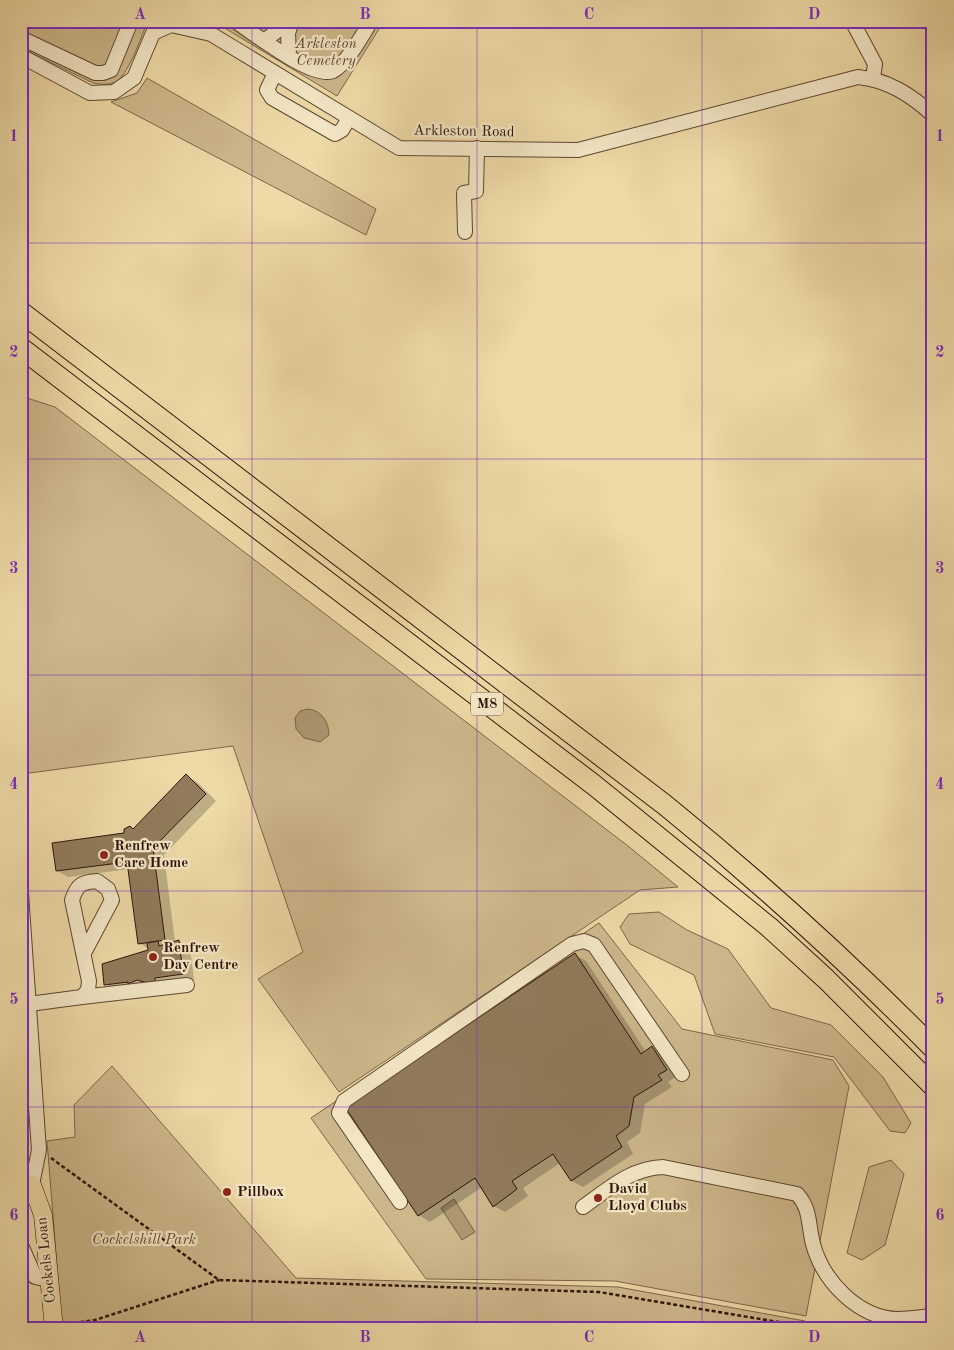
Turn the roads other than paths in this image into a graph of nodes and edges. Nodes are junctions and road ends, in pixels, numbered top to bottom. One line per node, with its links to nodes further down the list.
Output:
1 (131, 21): 6 (street)
2 (235, 21): 7 (street)
3 (291, 21): 7 (street); 9 (street)
4 (371, 21): 9 (street)
5 (852, 21): 11 (street)
6 (21, 38)
7 (264, 41): 9 (street)
8 (21, 56): 10 (street, Arkleston Road)
9 (289, 57)
10 (275, 73): 13 (street, Arkleston Road); 13 (street)
11 (873, 78): 12 (street, Arkleston Road); 14 (street, Arkleston Road)
12 (933, 115)
13 (349, 118): 14 (street, Arkleston Road)
14 (477, 148): 15 (street)
15 (465, 232)
16 (21, 312): 23 (highway, M8)
17 (21, 348): 25 (highway, M8)
18 (21, 893): 22 (street, Cockels Loan)
19 (84, 953): 19 (street); 21 (street)
20 (187, 986): 21 (street)
21 (82, 997): 22 (street)
22 (29, 1004): 26 (street, Cockels Loan)
23 (933, 1048)
24 (682, 1074): 27 (street)
25 (933, 1086)
26 (26, 1185): 30 (main road, Cockels Loan)
27 (400, 1202)
28 (582, 1207): 31 (street)
29 (21, 1245): 30 (street)
30 (50, 1280): 32 (main road, Cockels Loan)
31 (933, 1316)
32 (52, 1328)

